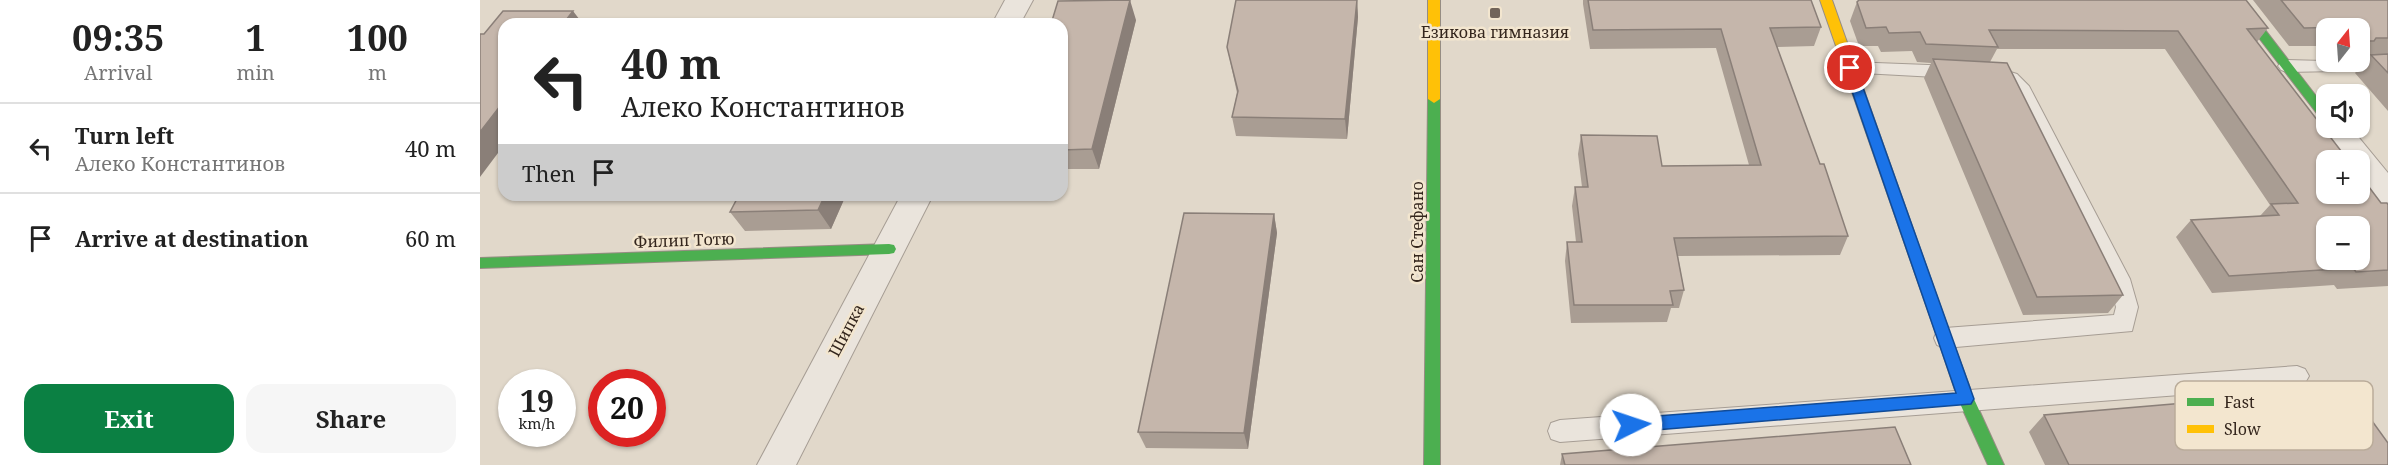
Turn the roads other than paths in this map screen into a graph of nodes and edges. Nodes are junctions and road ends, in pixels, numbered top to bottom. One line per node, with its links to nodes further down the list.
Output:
1 (1019, 0): 5 (street)
2 (1434, 0): 22 (street, Сан Стефано)
3 (1826, 0): 8 (street)
4 (2236, 0): 7 (street)
5 (1009, 18)
6 (2388, 64): 7 (lane)
7 (2287, 66): 9 (street)
8 (1850, 68): 15 (street); 15 (lane)
9 (2316, 104)
10 (2343, 138): 11 (street)
11 (2388, 196)
12 (914, 201): 13 (street, Шипка)
13 (889, 249): 14 (street, Филип Тотю); 21 (street, Шипка)
14 (480, 263)
15 (1945, 338): 19 (street)
16 (2297, 376): 17 (lane)
17 (2225, 381)
18 (2175, 384): 19 (lane)
19 (1966, 399): 20 (lane); 23 (street)
20 (1560, 431)
21 (776, 465)
22 (1432, 465)
23 (1996, 465)

